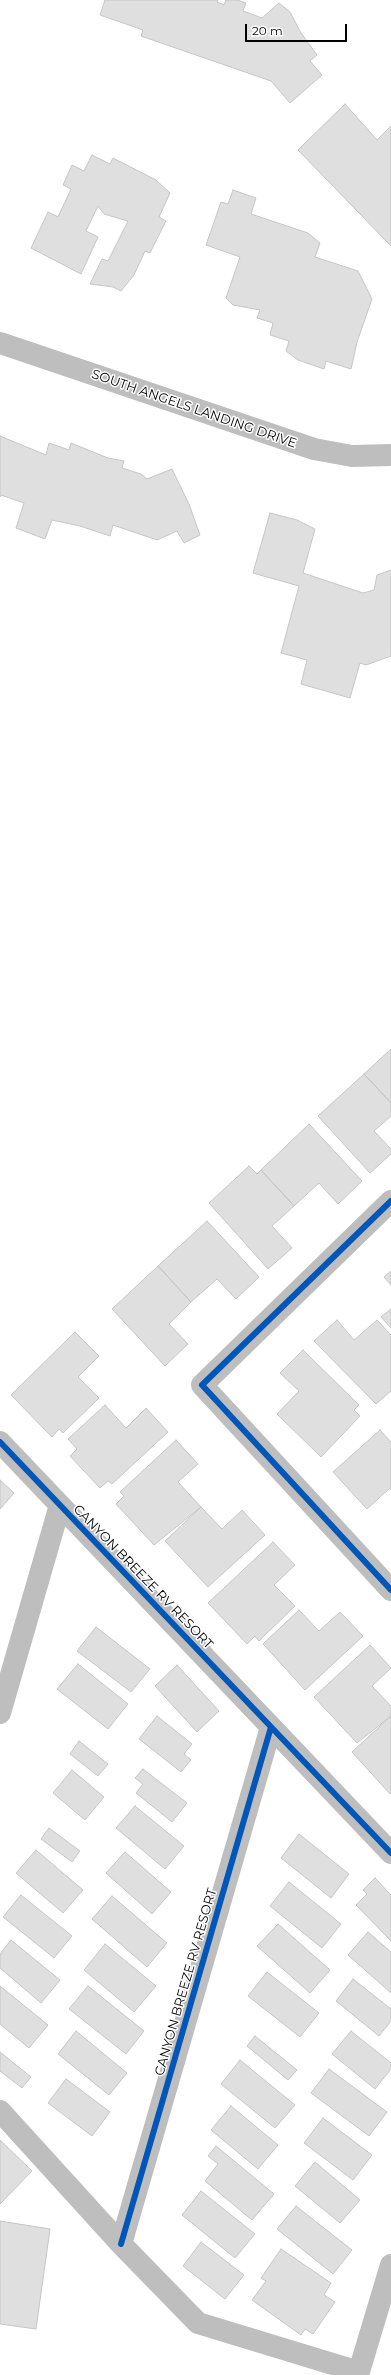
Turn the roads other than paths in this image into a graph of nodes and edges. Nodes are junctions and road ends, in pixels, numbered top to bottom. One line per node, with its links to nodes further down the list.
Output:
1 (0, 343): 2 (street, SOUTH ANGELS LANDING DRIVE)
2 (391, 455)
3 (391, 1201): 6 (street)
4 (0, 1442): 5 (street, CANYON BREEZE RV RESORT)
5 (60, 1505): 7 (street, CANYON BREEZE RV RESORT); 8 (street, CANYON BREEZE RV RESORT)
6 (388, 1580)
7 (0, 1713)
8 (271, 1727): 9 (street, CANYON BREEZE RV RESORT); 11 (street, CANYON BREEZE RV RESORT)
9 (391, 1853)
10 (0, 2111): 11 (street)
11 (121, 2244): 13 (street)
12 (391, 2265): 13 (street)
13 (359, 2374)

